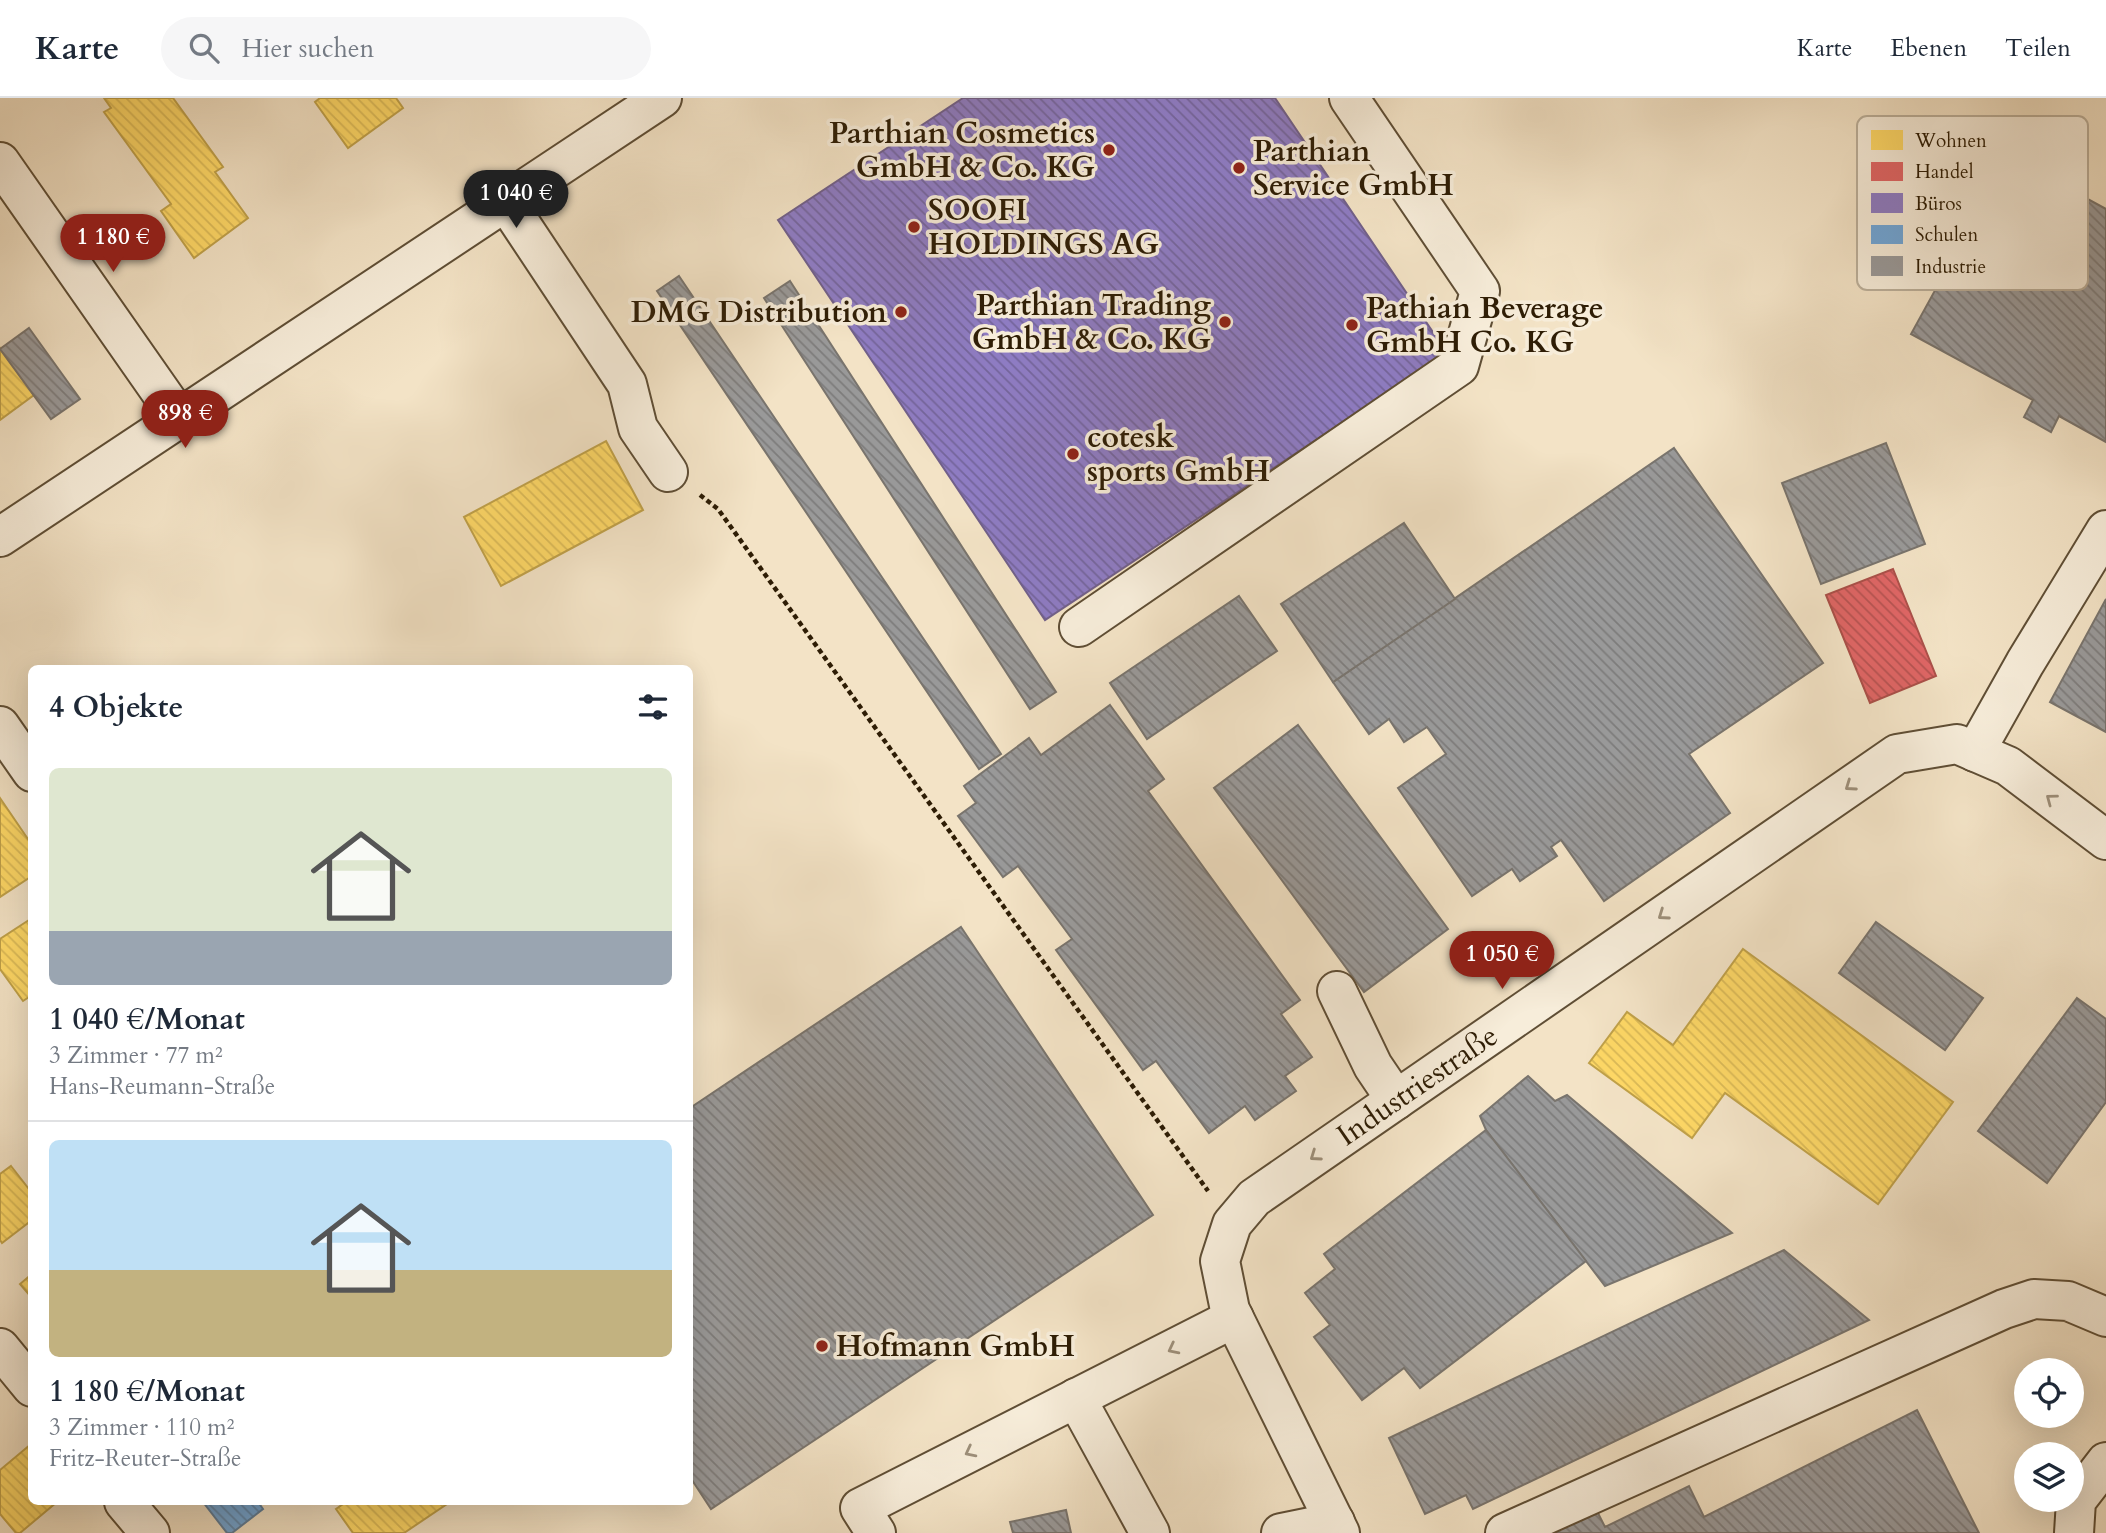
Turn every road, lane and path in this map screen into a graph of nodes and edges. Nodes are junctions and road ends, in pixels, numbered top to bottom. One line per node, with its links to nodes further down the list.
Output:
1 (662, 98): 4 (street)
2 (1349, 98): 9 (street)
3 (0, 162): 5 (street)
4 (506, 202): 5 (street); 6 (street)
5 (179, 418): 8 (street)
6 (668, 472): 16 (path)
7 (2106, 530): 11 (street)
8 (0, 537)
9 (1079, 627)
10 (0, 726): 12 (street)
11 (1975, 752): 13 (street, Industriestraße, one-way to 11); 15 (street, Industriestraße, one-way to 15)
12 (28, 766)
13 (2106, 840)
14 (1337, 991): 15 (street)
15 (1396, 1100): 16 (street, Industriestraße, one-way to 16)
16 (1232, 1224): 18 (street, Industriestraße)
17 (2106, 1317): 29 (street)
18 (1234, 1318): 21 (street, one-way to 21); 24 (street, Industriestraße)
19 (0, 1348): 20 (street)
20 (28, 1382)
21 (1076, 1398): 26 (street, one-way to 26); 27 (street)
22 (2106, 1462): 30 (street)
23 (127, 1505): 25 (street)
24 (1338, 1528): 28 (street)
25 (150, 1533)
26 (876, 1533)
27 (1150, 1533)
28 (1281, 1533)
29 (1505, 1533)
30 (2074, 1533)

